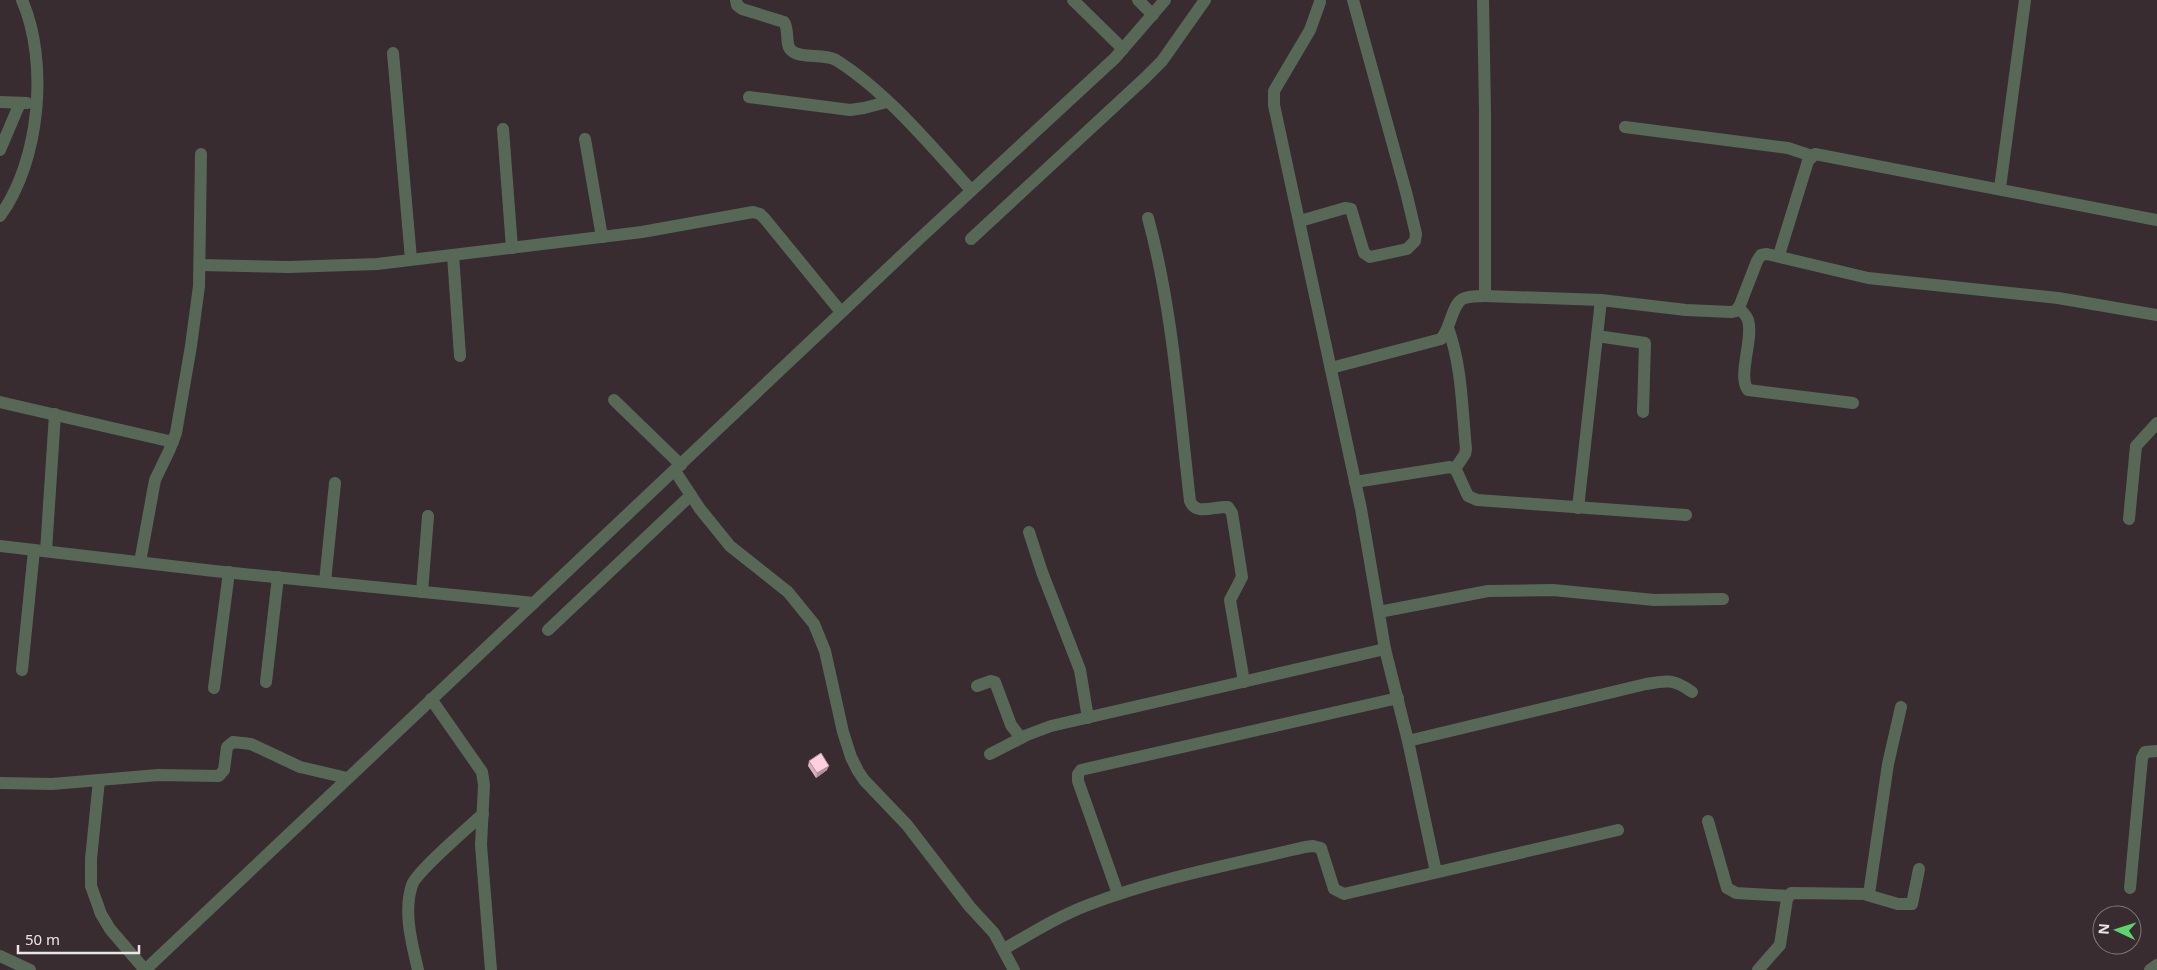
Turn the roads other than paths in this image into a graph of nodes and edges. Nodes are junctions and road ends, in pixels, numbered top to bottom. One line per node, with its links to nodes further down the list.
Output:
1 (22, 0): 18 (street)
2 (736, 0): 16 (street)
3 (1073, 0): 12 (street)
4 (1138, 0): 11 (street)
5 (1165, 0): 11 (street)
6 (1206, 0): 32 (street)
7 (1353, 0): 30 (street)
8 (1483, 0): 38 (street)
9 (2025, 0): 25 (street)
10 (1322, 1): 30 (street)
11 (1153, 15): 12 (street)
12 (1123, 49): 26 (street)
13 (393, 53): 36 (street)
14 (749, 97): 16 (street)
15 (0, 102): 17 (street)
16 (887, 102): 26 (street)
17 (20, 103): 18 (street); 22 (street)
18 (37, 103): 27 (street)
19 (1625, 127): 24 (street)
20 (503, 129): 33 (street)
21 (585, 139): 31 (street)
22 (0, 150)
23 (201, 154): 37 (street)
24 (1812, 156): 25 (street); 35 (street)
25 (2000, 188): 29 (street)
26 (971, 190): 41 (street)
27 (0, 216)
28 (1148, 218): 78 (street)
29 (2157, 220)
30 (1300, 221): 46 (street)
31 (602, 237): 33 (street); 41 (street)
32 (971, 239)
33 (512, 248): 34 (street)
34 (453, 255): 36 (street); 45 (street)
35 (1779, 255): 40 (street); 42 (street)
36 (411, 259): 37 (street)
37 (200, 265): 53 (street)
38 (1485, 296): 39 (street); 43 (street)
39 (1601, 300): 40 (street); 44 (street)
40 (1738, 308): 49 (street)
41 (841, 312): 54 (street)
42 (2157, 315)
43 (1448, 328): 46 (street); 55 (street)
44 (1597, 336): 50 (street); 59 (street)
45 (460, 356)
46 (1331, 368): 56 (street)
47 (614, 400): 54 (street)
48 (0, 402): 51 (street)
49 (1852, 403)
50 (1643, 412)
51 (55, 414): 53 (street); 65 (street)
52 (2157, 423): 62 (street)
53 (173, 442): 66 (street)
54 (678, 468): 58 (street); 72 (street)
55 (1455, 469): 56 (street); 59 (street)
56 (1355, 482): 73 (street)
57 (335, 483): 69 (street)
58 (691, 495): 74 (street); 102 (street)
59 (1578, 508): 60 (street)
60 (1686, 515)
61 (428, 516): 70 (street)
62 (2128, 519)
63 (1029, 532): 85 (street)
64 (0, 546): 65 (street)
65 (40, 550): 66 (street); 76 (street)
66 (140, 562): 67 (street)
67 (230, 572): 68 (street); 80 (street)
68 (278, 577): 69 (street); 77 (street)
69 (325, 582): 70 (street)
70 (422, 592): 72 (street)
71 (1723, 599): 73 (street)
72 (534, 603): 83 (street)
73 (1379, 612): 75 (street)
74 (548, 630)
75 (1385, 649): 78 (street); 82 (street)
76 (22, 670)
77 (266, 682)
78 (1244, 682): 85 (street)
79 (977, 686): 86 (street)
80 (214, 688)
81 (1692, 692): 87 (street)
82 (1398, 698): 87 (street); 99 (street)
83 (435, 704): 90 (street); 93 (street)
84 (1901, 707): 100 (street)
85 (1088, 718): 86 (street)
86 (1021, 738): 89 (street)
87 (1408, 741): 97 (street)
88 (2157, 751): 98 (street)
89 (990, 754)
90 (347, 778): 91 (street); 106 (street)
91 (99, 780): 92 (street); 106 (street)
92 (0, 783)
93 (483, 814): 107 (street); 108 (street)
94 (1708, 821): 101 (street)
95 (1618, 830): 97 (street)
96 (1919, 870): 100 (street)
97 (1436, 872): 99 (street)
98 (2130, 888)
99 (1118, 894): 102 (street)
100 (1867, 895): 101 (street)
101 (1789, 896): 110 (street)
102 (1004, 949): 109 (street)
103 (0, 956): 105 (street)
104 (2157, 965): 111 (street)
105 (30, 970)
106 (145, 970)
107 (418, 970)
108 (491, 970)
109 (1014, 970)
110 (1758, 970)
111 (2150, 970)

